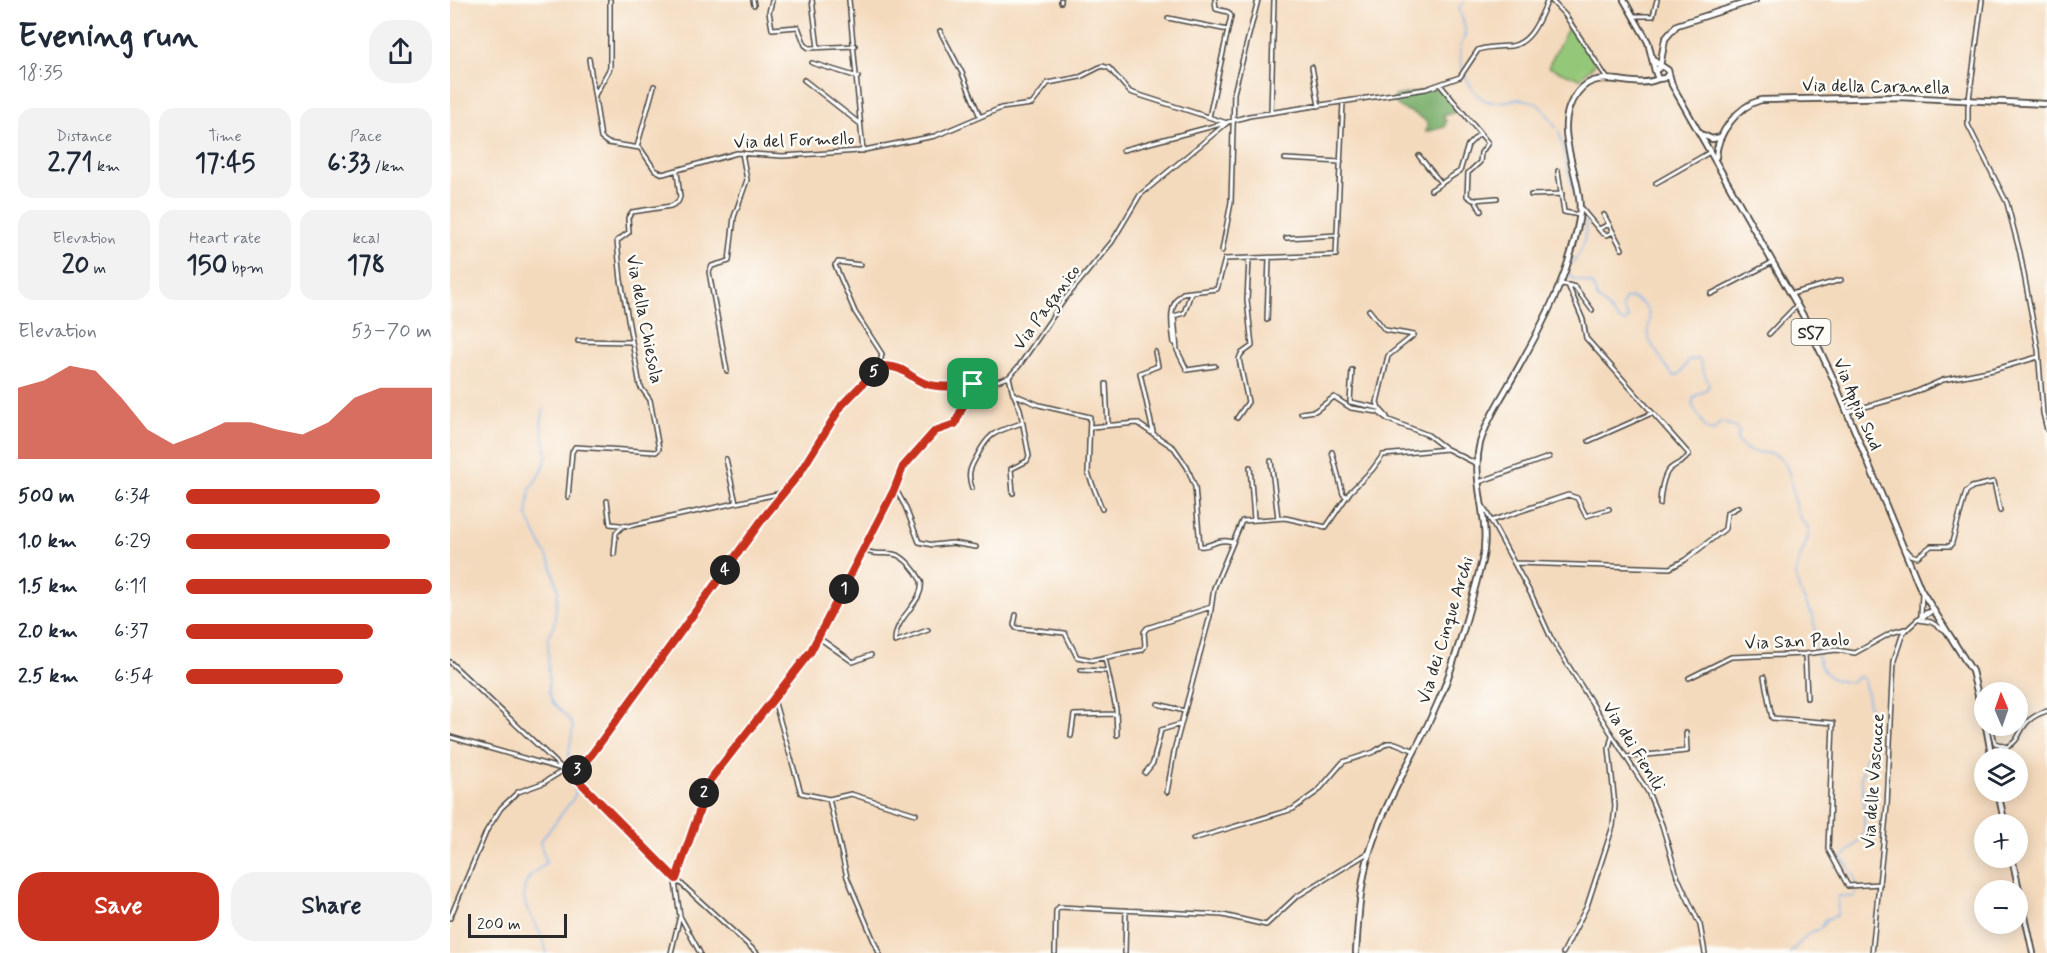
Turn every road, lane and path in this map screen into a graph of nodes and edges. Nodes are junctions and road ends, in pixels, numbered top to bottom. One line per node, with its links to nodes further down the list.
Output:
1 (610, 0): 40 (street)
2 (753, 0): 14 (street)
3 (812, 0): 21 (street)
4 (849, 0): 20 (street)
5 (1215, 0): 17 (street)
6 (1258, 0): 48 (street)
7 (1275, 0): 45 (street)
8 (1549, 0): 33 (street); 39 (street, Via Paganico)
9 (1624, 0): 15 (main road)
10 (1657, 0): 15 (street)
11 (1755, 0): 22 (main road)
12 (1982, 0): 42 (street)
13 (772, 1): 21 (street)
14 (754, 5)
15 (1633, 16): 19 (main road)
16 (1168, 18): 17 (street)
17 (1228, 30): 47 (street)
18 (940, 31): 46 (street)
19 (1649, 45): 22 (main road); 24 (main road)
20 (855, 46): 21 (street); 32 (street)
21 (818, 48)
22 (1662, 48): 23 (main road, SS7)
23 (1663, 55): 27 (main road, SS7); 29 (main road, SS7)
24 (1652, 58): 27 (main road); 30 (main road)
25 (589, 59): 40 (street)
26 (812, 63): 32 (street)
27 (1660, 66): 29 (main road); 30 (main road, SS7)
28 (1312, 67): 44 (street)
29 (1666, 68): 31 (main road, SS7)
30 (1655, 72): 34 (main road, SS7); 36 (main road)
31 (1668, 74): 34 (main road); 37 (main road, Via Appia Sud / SS7)
32 (858, 77): 49 (street)
33 (1607, 78): 36 (main road); 72 (main road, Via dei Cinque Archi)
34 (1661, 79): 36 (main road); 37 (main road, SS7)
35 (804, 80): 49 (street)
36 (1645, 83)
37 (1672, 85): 52 (main road, Via Appia Sud / SS7)
38 (654, 86): 54 (street)
39 (1441, 86): 41 (street, Via Paganico); 51 (street)
40 (595, 95): 54 (street)
41 (1343, 102): 44 (street, Via Paganico); 62 (street)
42 (1969, 102): 43 (main road, Via della Caranella); 53 (main road, Via della Caranella); 102 (street)
43 (2047, 104)
44 (1319, 106): 45 (street, Via Paganico)
45 (1270, 112): 48 (street, Via Paganico)
46 (980, 117): 47 (street, Via del Formello); 57 (street, Via del Formello)
47 (1209, 117): 50 (street, Via del Formello)
48 (1235, 119): 50 (street, Via Paganico); 82 (street)
49 (859, 123): 57 (street)
50 (1227, 123): 56 (street, Via Paganico); 107 (street, Via Paganico)
51 (1480, 133): 65 (street); 71 (street)
52 (1703, 135): 53 (main road); 55 (main road, Via Appia Sud / SS7)
53 (1721, 137): 55 (main road, Via della Caranella); 60 (main road, Via della Caranella)
54 (637, 147): 64 (street)
55 (1711, 149): 60 (main road, Via Appia Sud / SS7); 66 (street)
56 (1123, 150)
57 (863, 151): 58 (street, Via del Formello)
58 (742, 153): 64 (street, Via del Formello); 106 (street)
59 (1419, 156): 65 (street)
60 (1716, 158): 85 (main road, Via Appia Sud / SS7)
61 (1285, 159): 62 (street)
62 (1341, 162): 79 (street)
63 (1558, 171): 68 (street)
64 (677, 172): 99 (street, Via della Chiesola)
65 (1441, 183): 67 (street)
66 (1656, 183)
67 (1431, 190)
68 (1562, 194): 69 (street); 74 (street)
69 (1532, 195)
70 (1497, 198): 71 (street)
71 (1475, 200): 73 (street)
72 (1580, 207): 74 (main road, Via dei Cinque Archi); 77 (street)
73 (1481, 212)
74 (1580, 215): 88 (main road, Via dei Cinque Archi)
75 (1604, 215): 76 (street)
76 (1609, 224): 77 (street); 78 (street)
77 (1599, 229): 78 (street)
78 (1613, 232): 81 (street)
79 (1338, 235): 80 (street); 83 (street)
80 (1286, 238)
81 (1622, 249)
82 (1222, 251)
83 (1269, 258): 84 (street); 96 (street)
84 (1249, 259): 90 (street); 115 (street)
85 (1773, 262): 91 (street); 92 (main road, Via Appia Sud / SS7)
86 (861, 265): 104 (street)
87 (1842, 280): 92 (street)
88 (1559, 284): 89 (street); 128 (main road, Via dei Cinque Archi)
89 (1568, 285): 95 (street); 114 (street)
90 (1191, 293): 100 (street); 103 (street)
91 (1711, 294)
92 (1791, 294): 93 (main road, Via Appia Sud / SS7)
93 (1797, 305): 97 (street); 112 (main road, Via Appia Sud / SS7)
94 (1369, 310): 111 (street)
95 (1592, 310)
96 (1268, 320)
97 (1769, 334)
98 (578, 341): 99 (street)
99 (632, 342): 135 (street, Via della Chiesola)
100 (1174, 343)
101 (1155, 352): 121 (street)
102 (2039, 357): 112 (street); 120 (street)
103 (1215, 366)
104 (879, 368): 108 (street); 133 (street)
105 (1352, 370): 111 (street)
106 (727, 371)
107 (1009, 377): 108 (street); 110 (street)
108 (973, 384): 131 (street)
109 (1106, 384): 118 (street)
110 (1014, 394): 117 (street); 119 (street)
111 (1378, 408): 116 (street)
112 (1847, 412): 149 (main road, Via Appia Sud / SS7)
113 (1301, 413): 116 (street)
114 (1652, 413): 122 (street); 140 (street)
115 (1236, 418)
116 (1393, 422): 123 (street)
117 (1022, 423): 132 (street); 134 (street)
118 (1108, 425): 119 (street); 121 (street)
119 (1091, 427): 142 (street)
120 (2047, 430)
121 (1153, 432): 150 (street)
122 (1589, 441)
123 (1447, 449): 128 (street); 136 (street)
124 (1332, 452): 136 (street)
125 (1549, 457): 130 (street)
126 (726, 459): 138 (street)
127 (1271, 461): 145 (street)
128 (1477, 464): 130 (main road, Via dei Cinque Archi)
129 (1250, 467): 146 (street)
130 (1479, 482): 139 (main road, Via dei Cinque Archi)
131 (895, 488): 151 (street); 152 (street)
132 (972, 488)
133 (782, 493): 138 (street); 192 (street)
134 (1013, 493)
135 (568, 497)
136 (1347, 497): 145 (street)
137 (607, 501): 148 (street)
138 (736, 503): 148 (street)
139 (1481, 504): 147 (street, Via dei Fienili); 187 (main road, Via dei Cinque Archi)
140 (1660, 504)
141 (1738, 507): 154 (street)
142 (1102, 509)
143 (1609, 509): 147 (street)
144 (2000, 511): 149 (street)
145 (1278, 518): 146 (street)
146 (1254, 519): 150 (street)
147 (1491, 521): 154 (street, Via dei Fienili)
148 (624, 526): 153 (street)
149 (1899, 539): 155 (main road, Via Appia Sud / SS7)
150 (1233, 542): 156 (street)
151 (976, 548)
152 (864, 550): 161 (street); 163 (street)
153 (614, 554)
154 (1514, 563): 184 (street, Via dei Fienili)
155 (1922, 592): 157 (main road, Via Appia Sud / SS7); 159 (street)
156 (1211, 607): 166 (street); 176 (street)
157 (1932, 611): 159 (street); 162 (main road, Via Appia Sud / SS7)
158 (1016, 615): 166 (street)
159 (1919, 620): 160 (street); 162 (street)
160 (1906, 629): 164 (street, Via San Paolo); 201 (street, Via delle Vascucce)
161 (928, 630)
162 (1946, 632): 172 (main road, Via Appia Sud / SS7)
163 (819, 638): 165 (street); 174 (street)
164 (1805, 654): 171 (street, Via San Paolo); 173 (street)
165 (871, 655)
166 (1105, 658): 169 (street)
167 (450, 662): 189 (street)
168 (1081, 670): 169 (street)
169 (1107, 671): 178 (street)
170 (1764, 677): 201 (street)
171 (1689, 678)
172 (1975, 682)
173 (1807, 698)
174 (774, 700): 195 (street); 200 (street)
175 (1158, 704): 176 (street)
176 (1184, 711): 179 (street)
177 (2047, 711): 186 (street)
178 (1116, 714): 181 (street); 183 (street)
179 (1181, 724): 193 (street); 194 (street)
180 (1686, 733): 188 (street)
181 (1117, 735)
182 (450, 736): 190 (street)
183 (1071, 736)
184 (1612, 736): 188 (street, Via dei Fienili); 212 (street)
185 (1994, 736): 186 (street)
186 (2001, 747)
187 (1415, 751): 197 (street); 198 (main road, Via dei Cinque Archi)
188 (1626, 757): 213 (street, Via dei Fienili)
189 (555, 761): 190 (street); 191 (street)
190 (552, 766): 191 (street)
191 (564, 770): 192 (street); 204 (street)
192 (570, 772): 200 (street)
193 (1145, 773)
194 (1167, 792)
195 (829, 799): 196 (street); 208 (street)
196 (916, 814)
197 (1193, 840)
198 (1370, 852): 202 (street); 211 (main road, Via dei Cinque Archi)
199 (2014, 868): 215 (main road)
200 (676, 879): 203 (street); 207 (street)
201 (1880, 884): 214 (street, Via delle Vascucce)
202 (1126, 910): 209 (street); 210 (street)
203 (680, 916): 205 (street); 206 (street)
204 (450, 918)
205 (671, 953)
206 (700, 953)
207 (757, 953)
208 (879, 953)
209 (1055, 953)
210 (1125, 953)
211 (1356, 953)
212 (1563, 953)
213 (1705, 953)
214 (1872, 953)
215 (2033, 953)

